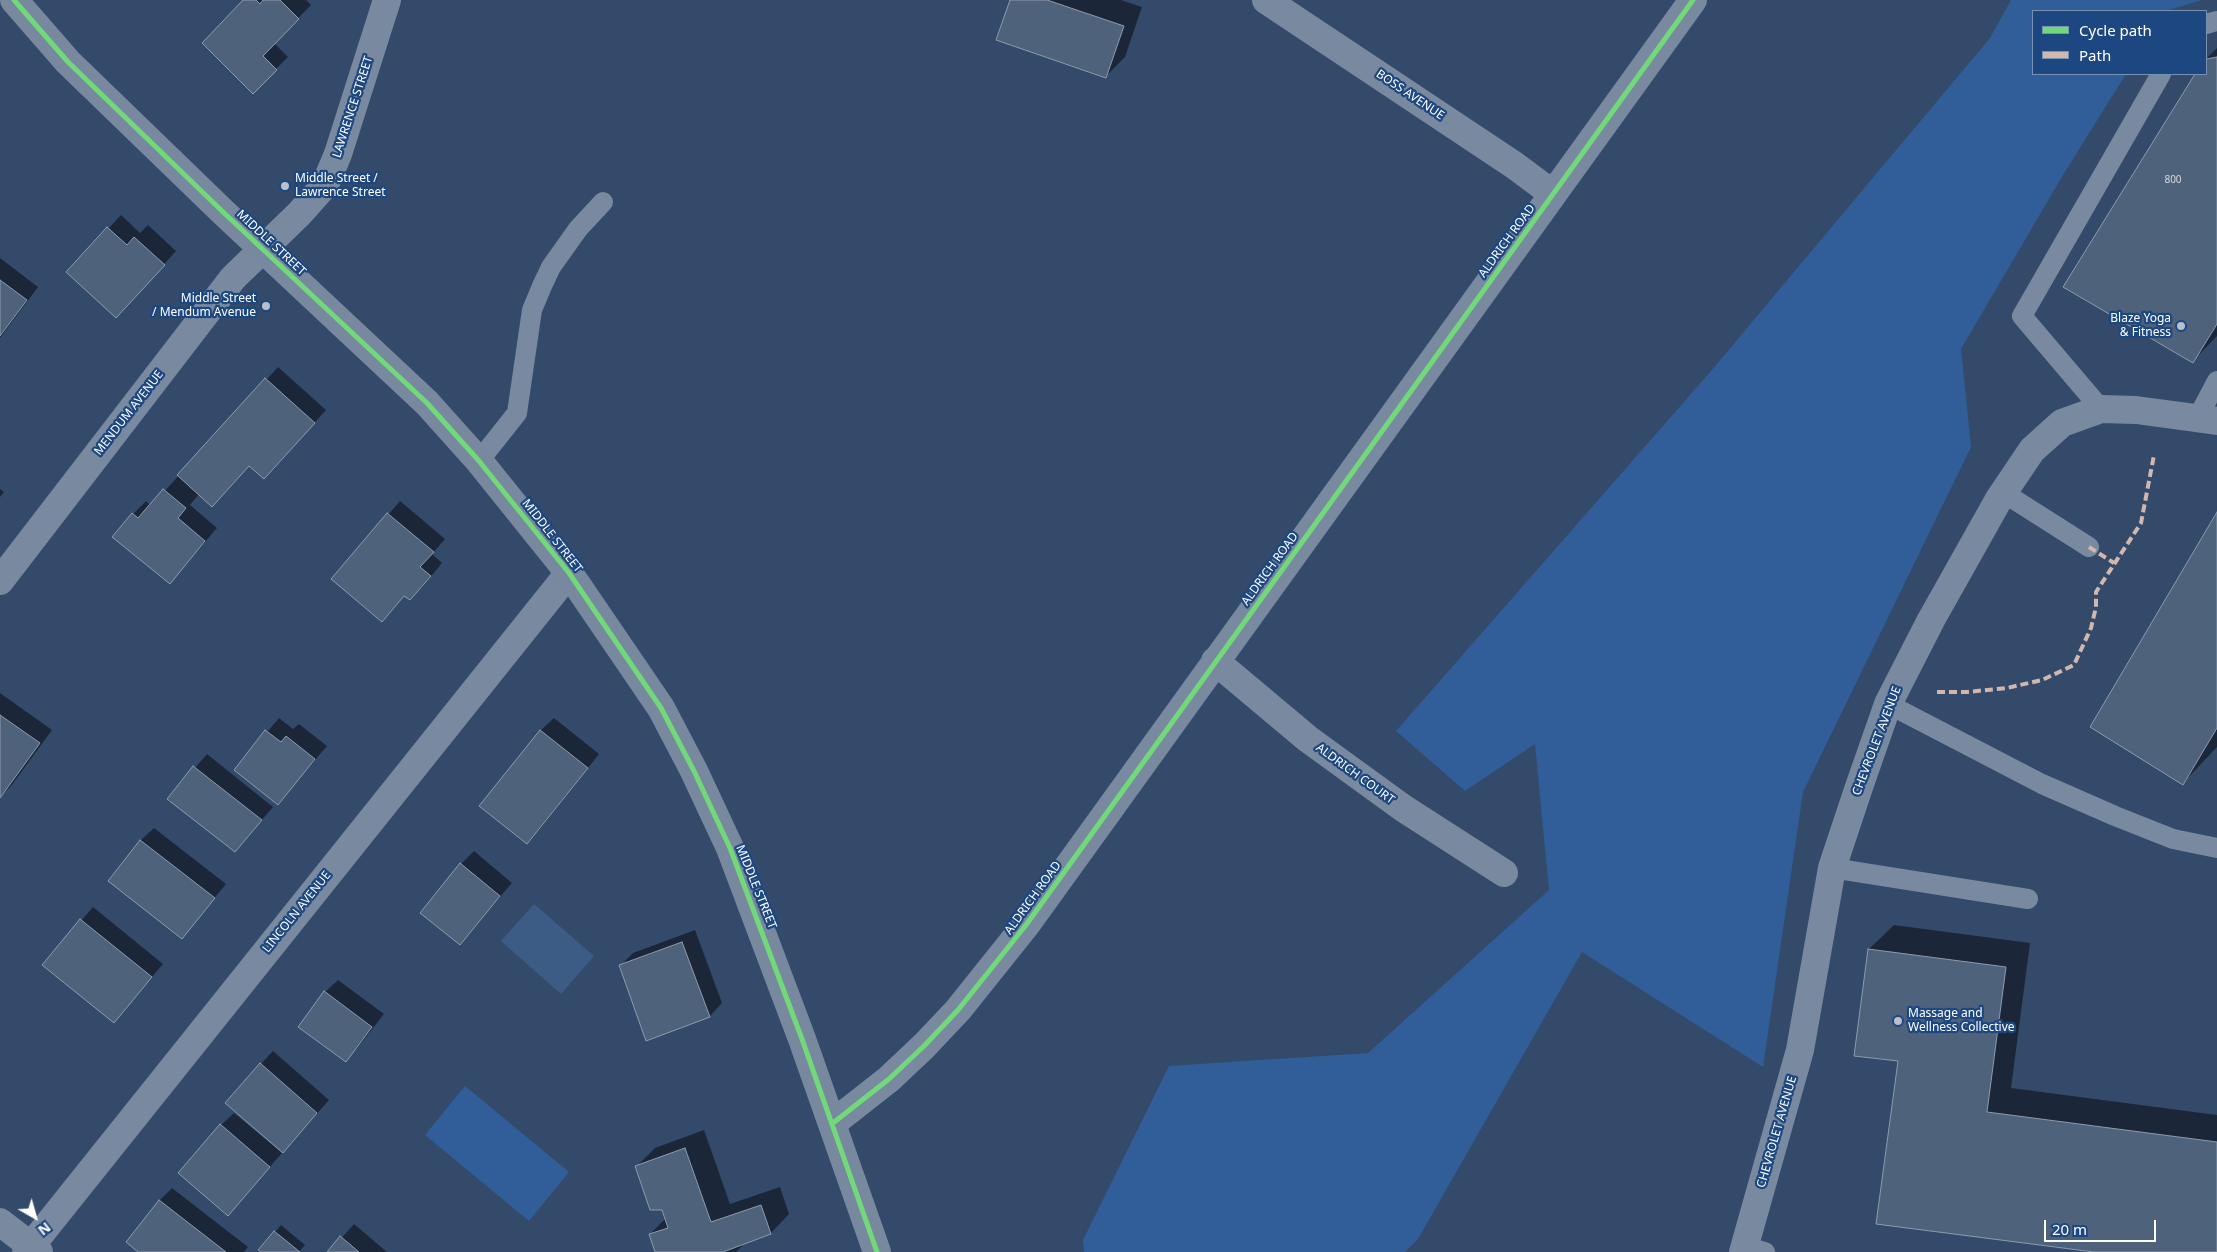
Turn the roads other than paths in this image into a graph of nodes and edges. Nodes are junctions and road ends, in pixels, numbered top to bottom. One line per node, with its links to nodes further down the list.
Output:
1 (14, 0): 8 (main road, MIDDLE STREET)
2 (387, 0): 8 (street, LAWRENCE STREET)
3 (1266, 0): 6 (street, BOSS AVENUE)
4 (1693, 0): 6 (street, ALDRICH ROAD)
5 (2160, 75): 10 (lane)
6 (1553, 194): 17 (street, ALDRICH ROAD)
7 (603, 202): 12 (lane)
8 (263, 249): 12 (main road, MIDDLE STREET); 16 (street, MENDUM AVENUE)
9 (2217, 381): 11 (lane)
10 (2101, 409): 11 (street, CHEVROLET AVENUE); 13 (street, CHEVROLET AVENUE)
11 (2207, 419)
12 (480, 462): 15 (main road, MIDDLE STREET)
13 (2004, 493): 14 (lane); 18 (street, CHEVROLET AVENUE)
14 (2088, 547)
15 (569, 573): 23 (main road, MIDDLE STREET); 25 (street, LINCOLN AVENUE)
16 (0, 581)
17 (1215, 661): 21 (street, ALDRICH COURT); 23 (street, ALDRICH ROAD)
18 (1888, 704): 19 (lane); 20 (street, CHEVROLET AVENUE)
19 (2217, 848)
20 (1832, 868): 22 (lane); 26 (street, CHEVROLET AVENUE)
21 (1504, 873)
22 (2028, 899)
23 (833, 1123): 27 (main road, MIDDLE STREET)
24 (0, 1222): 25 (street)
25 (32, 1250)
26 (1751, 1250)
27 (877, 1252)

